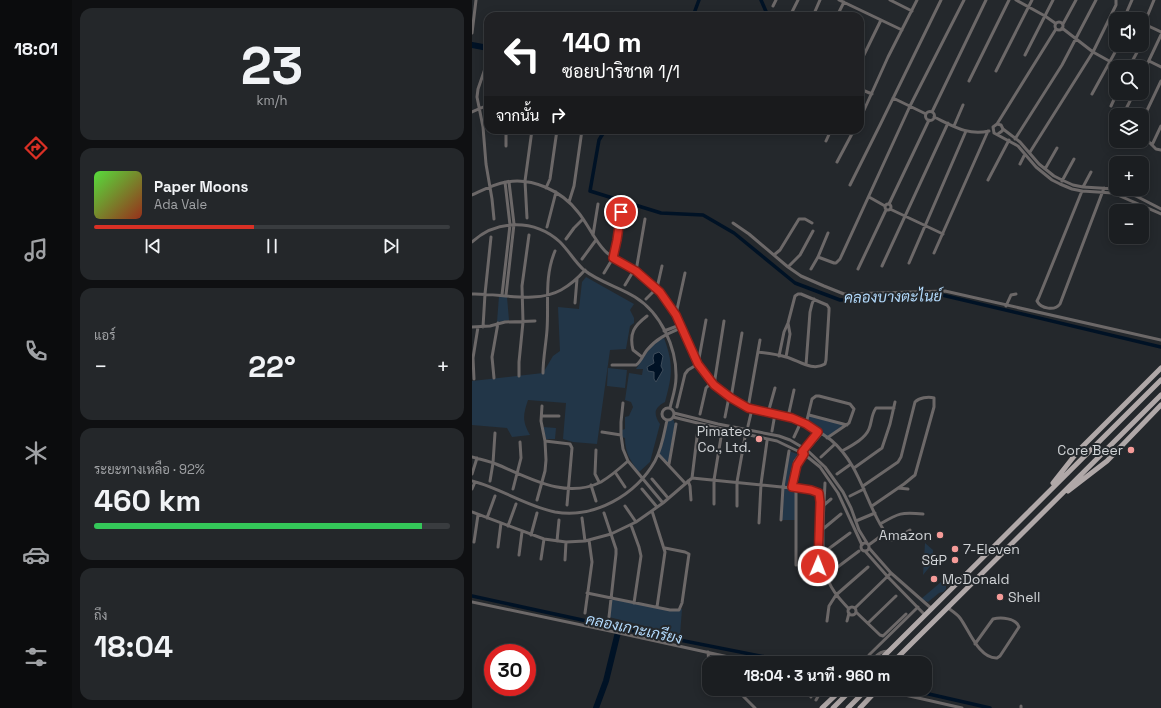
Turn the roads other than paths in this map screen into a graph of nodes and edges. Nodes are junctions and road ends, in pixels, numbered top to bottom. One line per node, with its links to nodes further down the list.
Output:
1 (476, 0): 39 (street)
2 (776, 0): 21 (street)
3 (798, 0): 25 (street)
4 (820, 0): 26 (street)
5 (839, 0): 20 (street)
6 (892, 0): 24 (street)
7 (917, 0): 24 (street)
8 (941, 0): 56 (street)
9 (964, 0): 60 (street)
10 (986, 0): 66 (street)
11 (1009, 0): 51 (street)
12 (1016, 0): 22 (street)
13 (1032, 0): 22 (street)
14 (1053, 0): 30 (street)
15 (1076, 0): 33 (street)
16 (1096, 0): 41 (street)
17 (1116, 0): 42 (street)
18 (1132, 0): 28 (street)
19 (1154, 0): 29 (street)
20 (844, 2): 23 (street); 27 (street)
21 (773, 6)
22 (1028, 7): 30 (street); 49 (street)
23 (862, 11): 31 (street)
24 (912, 11): 37 (street)
25 (792, 12)
26 (815, 12)
27 (839, 12)
28 (1127, 12)
29 (1148, 12)
30 (1045, 16): 32 (street); 44 (street)
31 (881, 20): 37 (street); 43 (street)
32 (1055, 23): 33 (street); 36 (street)
33 (1062, 24): 35 (street)
34 (1149, 27): 38 (street)
35 (1062, 28): 36 (street); 41 (street)
36 (1056, 29): 71 (street)
37 (902, 30): 54 (street)
38 (1161, 32)
39 (472, 33)
40 (1161, 35): 46 (street)
41 (1076, 38): 42 (street); 85 (street)
42 (1093, 52): 45 (street); 93 (street)
43 (864, 55)
44 (1025, 55)
45 (1109, 61)
46 (1149, 61): 48 (street)
47 (1109, 64): 55 (street)
48 (1161, 67)
49 (996, 71)
50 (484, 72): 62 (street)
51 (969, 81)
52 (1161, 82): 63 (street)
53 (864, 91): 54 (street)
54 (872, 94): 64 (street)
55 (1092, 94)
56 (893, 98): 60 (street); 106 (street)
57 (1114, 100): 61 (street)
58 (963, 105): 72 (street)
59 (484, 106): 62 (street)
60 (910, 106): 67 (street); 117 (street)
61 (1111, 106)
62 (479, 108): 65 (street); 107 (street)
63 (1148, 108)
64 (864, 111)
65 (472, 112)
66 (932, 112): 67 (street); 68 (street)
67 (926, 114): 69 (street)
68 (934, 117): 69 (street); 70 (street)
69 (929, 120): 121 (street)
70 (948, 123): 72 (street); 129 (street)
71 (997, 124): 74 (street); 75 (street)
72 (954, 126): 76 (street)
73 (1161, 126): 89 (street)
74 (992, 129): 77 (street); 84 (street)
75 (1003, 129): 84 (street); 85 (street)
76 (966, 131): 77 (street); 138 (street)
77 (988, 131): 142 (street)
78 (506, 134): 90 (street)
79 (531, 134): 104 (street)
80 (556, 134): 109 (street)
81 (582, 134): 118 (street)
82 (829, 134): 87 (street)
83 (852, 134): 96 (street)
84 (998, 134): 86 (street)
85 (1015, 139): 93 (street)
86 (1009, 140): 94 (street); 100 (street)
87 (826, 141)
88 (1149, 142): 89 (street)
89 (1152, 145): 92 (street)
90 (506, 146)
91 (1056, 148): 98 (street)
92 (1161, 150)
93 (1030, 152): 98 (street)
94 (1025, 154): 97 (street); 105 (street)
95 (1074, 159): 101 (street)
96 (837, 162)
97 (1020, 164)
98 (1045, 169): 101 (street)
99 (1091, 172): 108 (street)
100 (988, 180)
101 (1062, 180): 105 (street); 108 (street)
102 (505, 182): 103 (street); 107 (street); 137 (street)
103 (509, 182): 104 (street); 136 (street)
104 (525, 182): 109 (street); 130 (street)
105 (1060, 184): 112 (street)
106 (850, 185)
107 (490, 186): 115 (street); 131 (street)
108 (1082, 187): 110 (street)
109 (546, 188): 113 (street)
110 (1104, 188): 111 (street); 114 (street)
111 (1109, 188)
112 (1082, 191): 114 (street); 114 (street)
113 (556, 192): 118 (street); 139 (street)
114 (1102, 193): 122 (street)
115 (472, 195)
116 (1136, 196): 119 (street)
117 (869, 197): 123 (street); 152 (street)
118 (569, 202): 133 (street)
119 (1146, 202): 126 (street)
120 (598, 204): 144 (street)
121 (889, 204): 123 (street); 125 (street)
122 (1139, 204)
123 (885, 206): 125 (street)
124 (1149, 208): 128 (street)
125 (888, 209): 129 (street); 159 (street)
126 (1161, 209)
127 (621, 212): 153 (street)
128 (1161, 214)
129 (904, 216): 138 (street); 157 (street)
130 (527, 218)
131 (494, 219)
132 (645, 219): 162 (street)
133 (584, 220): 144 (street); 146 (street)
134 (733, 223): 151 (street)
135 (812, 223): 151 (street)
136 (514, 224): 137 (street); 160 (street); 173 (street)
137 (510, 225): 148 (street); 172 (street)
138 (924, 226): 142 (street); 155 (street)
139 (547, 227)
140 (813, 231): 158 (street)
141 (828, 233): 152 (street)
142 (943, 234): 150 (street)
143 (529, 235): 174 (street)
144 (593, 235): 147 (street)
145 (491, 237): 169 (street)
146 (566, 240)
147 (596, 240): 153 (street); 154 (street)
148 (472, 242)
149 (555, 251): 170 (street)
150 (934, 253)
151 (774, 255): 158 (street)
152 (818, 257): 161 (street)
153 (613, 258): 162 (street); 163 (street)
154 (582, 259)
155 (909, 263)
156 (662, 266): 167 (street)
157 (882, 266)
158 (788, 267): 178 (street)
159 (858, 269)
160 (585, 270): 165 (street); 192 (street)
161 (811, 270)
162 (635, 271): 166 (street); 167 (street)
163 (604, 272)
164 (685, 273): 179 (street)
165 (576, 279): 170 (street); 177 (street)
166 (625, 285)
167 (657, 288): 175 (street); 179 (street)
168 (472, 294): 169 (street)
169 (485, 294): 172 (street); 189 (street)
170 (547, 294): 174 (street); 203 (street)
171 (1016, 294): 178 (street)
172 (502, 295): 173 (street)
173 (506, 295): 174 (street)
174 (522, 296): 184 (street)
175 (646, 299)
176 (814, 300): 186 (street); 201 (street); 201 (street)
177 (575, 303)
178 (1006, 306): 194 (street)
179 (676, 315): 190 (street)
180 (647, 316): 197 (street)
181 (706, 320): 199 (street)
182 (535, 321): 184 (street)
183 (724, 321): 208 (street)
184 (523, 322): 185 (street); 204 (street)
185 (498, 323): 189 (street); 205 (street)
186 (788, 323): 196 (street); 198 (street)
187 (472, 327): 188 (street)
188 (478, 327): 189 (street); 206 (street)
189 (483, 327)
190 (681, 327): 192 (street); 199 (street)
191 (742, 332): 212 (street)
192 (665, 333): 197 (street); 218 (street)
193 (760, 340): 195 (street)
194 (1161, 340)
195 (758, 352): 196 (street); 219 (street)
196 (779, 356): 198 (street)
197 (642, 357): 200 (street)
198 (786, 357): 201 (street)
199 (698, 364): 208 (street); 217 (street)
200 (612, 365)
201 (806, 365)
202 (1160, 369): 249 (main road)
203 (543, 373)
204 (519, 376)
205 (494, 378)
206 (474, 379)
207 (1161, 380): 251 (main road)
208 (713, 384): 212 (street); 222 (street)
209 (774, 388): 221 (street)
210 (794, 390): 229 (street)
211 (1161, 395): 252 (main road)
212 (730, 398): 219 (street); 228 (street)
213 (895, 402): 220 (street)
214 (623, 403): 242 (street)
215 (1161, 405): 259 (main road)
216 (542, 406): 226 (street)
217 (677, 407)
218 (670, 408): 224 (street); 230 (street)
219 (750, 408): 221 (street); 235 (street)
220 (894, 408): 256 (street); 266 (street)
221 (768, 413): 223 (street)
222 (700, 414)
223 (775, 414): 229 (street); 238 (street)
224 (674, 415): 230 (street); 254 (street); 257 (street)
225 (809, 415): 233 (street); 234 (street); 234 (street)
226 (542, 416): 227 (street); 246 (street)
227 (559, 416)
228 (725, 417)
229 (788, 417): 231 (street)
230 (667, 420): 273 (street)
231 (801, 422): 233 (street); 244 (street)
232 (676, 424): 264 (street)
233 (806, 424): 240 (street)
234 (847, 425): 245 (street)
235 (748, 426)
236 (698, 429): 272 (street)
237 (722, 431): 274 (street)
238 (772, 431)
239 (602, 432): 242 (street)
240 (819, 432): 245 (street); 254 (street)
241 (495, 433): 263 (street)
242 (621, 435): 262 (street)
243 (745, 437): 279 (street)
244 (794, 437)
245 (828, 438): 250 (street)
246 (545, 441): 280 (street); 291 (street)
247 (767, 441): 281 (street)
248 (520, 442): 268 (street)
249 (1086, 443): 251 (main road); 297 (main road)
250 (835, 444): 256 (street); 260 (street)
251 (1092, 449): 297 (main road)
252 (1107, 449): 259 (main road); 306 (main road)
253 (596, 450): 277 (street)
254 (806, 450): 257 (street); 324 (street)
255 (789, 451): 285 (street)
256 (842, 451): 265 (street)
257 (803, 453): 286 (street); 345 (street)
258 (659, 454): 264 (street)
259 (1114, 454): 306 (main road)
260 (821, 457)
261 (474, 458): 263 (street); 269 (street)
262 (628, 461): 267 (street); 273 (street)
263 (493, 463): 268 (street); 275 (street)
264 (669, 464): 278 (street)
265 (851, 464): 266 (street); 270 (street)
266 (854, 468): 287 (street)
267 (615, 472): 277 (street); 284 (street)
268 (518, 473): 280 (street); 290 (street)
269 (472, 474)
270 (837, 474)
271 (652, 478): 296 (street)
272 (692, 478): 274 (street); 278 (street)
273 (642, 479): 276 (street); 302 (street)
274 (714, 480): 279 (street); 304 (street)
275 (490, 481)
276 (474, 482): 289 (street)
277 (599, 482): 283 (street)
278 (686, 482): 296 (street); 300 (street)
279 (737, 482): 281 (street); 308 (street)
280 (542, 483): 291 (street); 299 (street)
281 (761, 484): 285 (street); 327 (street)
282 (825, 484): 309 (street)
283 (591, 485): 291 (street); 301 (street)
284 (624, 487)
285 (783, 487): 286 (street); 323 (street)
286 (792, 487): 355 (street); 357 (street)
287 (864, 487): 288 (street); 295 (street); 310 (street)
288 (898, 488): 293 (street); 310 (street)
289 (472, 489)
290 (513, 489)
291 (568, 489): 305 (street)
292 (642, 489): 311 (street)
293 (908, 489)
294 (495, 496): 320 (street)
295 (850, 496)
296 (668, 498): 302 (street)
297 (1042, 498): 372 (main road)
298 (831, 499): 309 (street)
299 (537, 500)
300 (691, 500)
301 (596, 501)
302 (663, 502): 311 (street)
303 (516, 504): 330 (street)
304 (714, 504)
305 (567, 505)
306 (1050, 505): 371 (main road)
307 (625, 506): 325 (street)
308 (737, 506)
309 (824, 506): 331 (street)
310 (872, 506): 316 (street)
311 (657, 507): 313 (street)
312 (472, 512): 319 (street)
313 (652, 512): 325 (street); 347 (street)
314 (537, 513): 337 (street)
315 (604, 513): 336 (street)
316 (875, 513): 324 (street); 328 (street)
317 (841, 514): 331 (street)
318 (923, 514): 328 (street)
319 (478, 515): 320 (street); 342 (street)
320 (487, 518): 326 (street)
321 (582, 518): 341 (street)
322 (559, 520): 340 (street)
323 (781, 520)
324 (856, 521): 344 (street)
325 (636, 522): 329 (street)
326 (501, 523): 330 (street); 346 (street)
327 (759, 523)
328 (880, 524): 335 (street)
329 (631, 525): 336 (street); 366 (street)
330 (508, 526): 333 (street)
331 (823, 529): 351 (street)
332 (910, 530): 335 (street)
333 (522, 532): 337 (street); 352 (street)
334 (850, 533): 351 (street)
335 (885, 533): 344 (street)
336 (611, 534): 339 (street); 364 (street)
337 (531, 535): 338 (street)
338 (544, 539): 340 (street); 353 (street)
339 (589, 540): 341 (street); 361 (street)
340 (557, 541): 343 (street)
341 (585, 541): 343 (street)
342 (474, 542)
343 (566, 542): 354 (street)
344 (869, 544): 345 (street); 348 (street)
345 (862, 545): 350 (street)
346 (498, 547)
347 (664, 548): 367 (street); 367 (street)
348 (869, 548): 350 (street); 358 (street)
349 (859, 551): 359 (street)
350 (865, 551): 360 (street)
351 (823, 553): 359 (street)
352 (519, 555)
353 (541, 559)
354 (565, 560)
355 (796, 565)
356 (868, 567): 362 (street)
357 (818, 572)
358 (891, 573): 360 (street); 372 (street)
359 (827, 575): 362 (street)
360 (888, 577): 368 (street); 370 (street)
361 (587, 593): 364 (street); 374 (street)
362 (836, 595): 369 (street); 379 (street)
363 (896, 596): 381 (street)
364 (611, 599): 366 (street); 378 (street)
365 (472, 602): 384 (street)
366 (634, 603): 367 (street)
367 (657, 607)
368 (918, 607): 377 (street); 387 (street)
369 (849, 608): 370 (street); 375 (street)
370 (854, 608): 373 (street)
371 (948, 608): 382 (street); 390 (main road)
372 (932, 609): 377 (main road)
373 (856, 612): 375 (street); 381 (street)
374 (585, 613)
375 (849, 613): 380 (street)
376 (906, 614): 381 (street)
377 (926, 615): 383 (main road)
378 (609, 617)
379 (827, 621)
380 (847, 621)
381 (868, 623)
382 (975, 644): 382 (street)
383 (890, 651): 388 (street); 389 (main road)
384 (708, 652): 385 (street); 386 (street)
385 (708, 656)
386 (725, 656)
387 (869, 656)
388 (876, 656)
389 (885, 656)
390 (899, 656)
391 (743, 696): 399 (street)
392 (818, 696): 398 (street)
393 (835, 696): 400 (main road)
394 (845, 696): 401 (main road)
395 (860, 696): 402 (main road)
396 (871, 696): 403 (main road)
397 (909, 696): 404 (street)
398 (816, 700)
399 (755, 708)
400 (822, 708)
401 (833, 708)
402 (848, 708)
403 (860, 708)
404 (962, 708)

